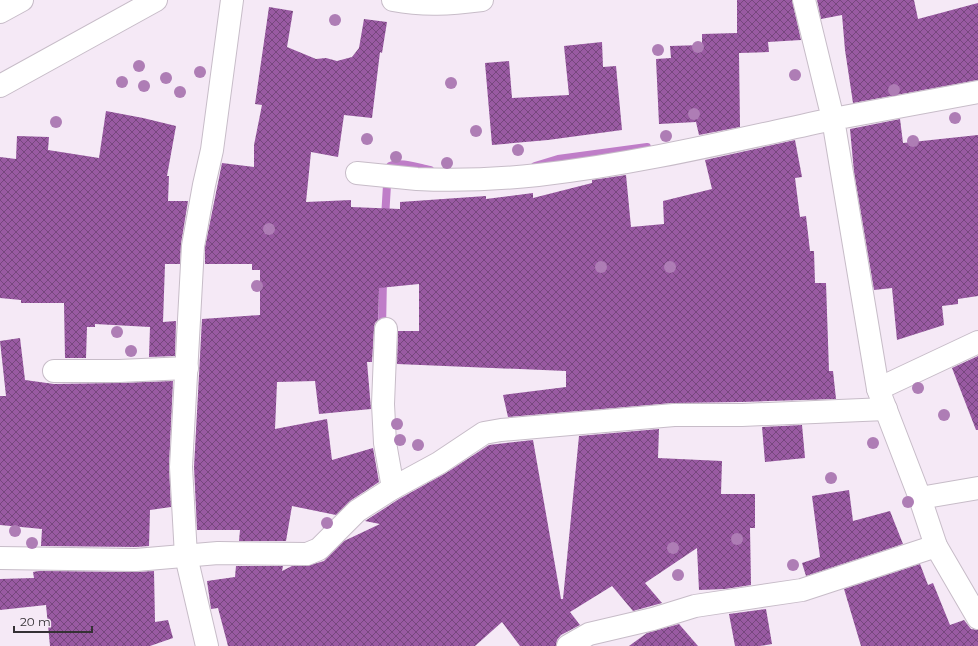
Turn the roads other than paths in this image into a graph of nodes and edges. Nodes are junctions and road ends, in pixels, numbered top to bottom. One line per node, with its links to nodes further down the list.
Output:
1 (22, 0): 7 (street)
2 (156, 0): 8 (street)
3 (232, 0): 14 (street)
4 (393, 0): 5 (street)
5 (482, 0)
6 (804, 0): 10 (street)
7 (0, 12)
8 (0, 86)
9 (978, 92): 10 (street)
10 (833, 119): 11 (street); 16 (street)
11 (357, 172)
12 (386, 329): 17 (street)
13 (978, 342): 16 (street)
14 (187, 368): 15 (street); 21 (street)
15 (54, 371)
16 (882, 399): 17 (street); 19 (street)
17 (393, 488): 21 (street)
18 (978, 488): 19 (street)
19 (920, 498): 20 (street)
20 (936, 546): 23 (street); 24 (street)
21 (186, 556): 22 (street); 25 (street)
22 (0, 558)
23 (978, 618)
24 (593, 640): 26 (street)
25 (207, 646)
26 (568, 646)

